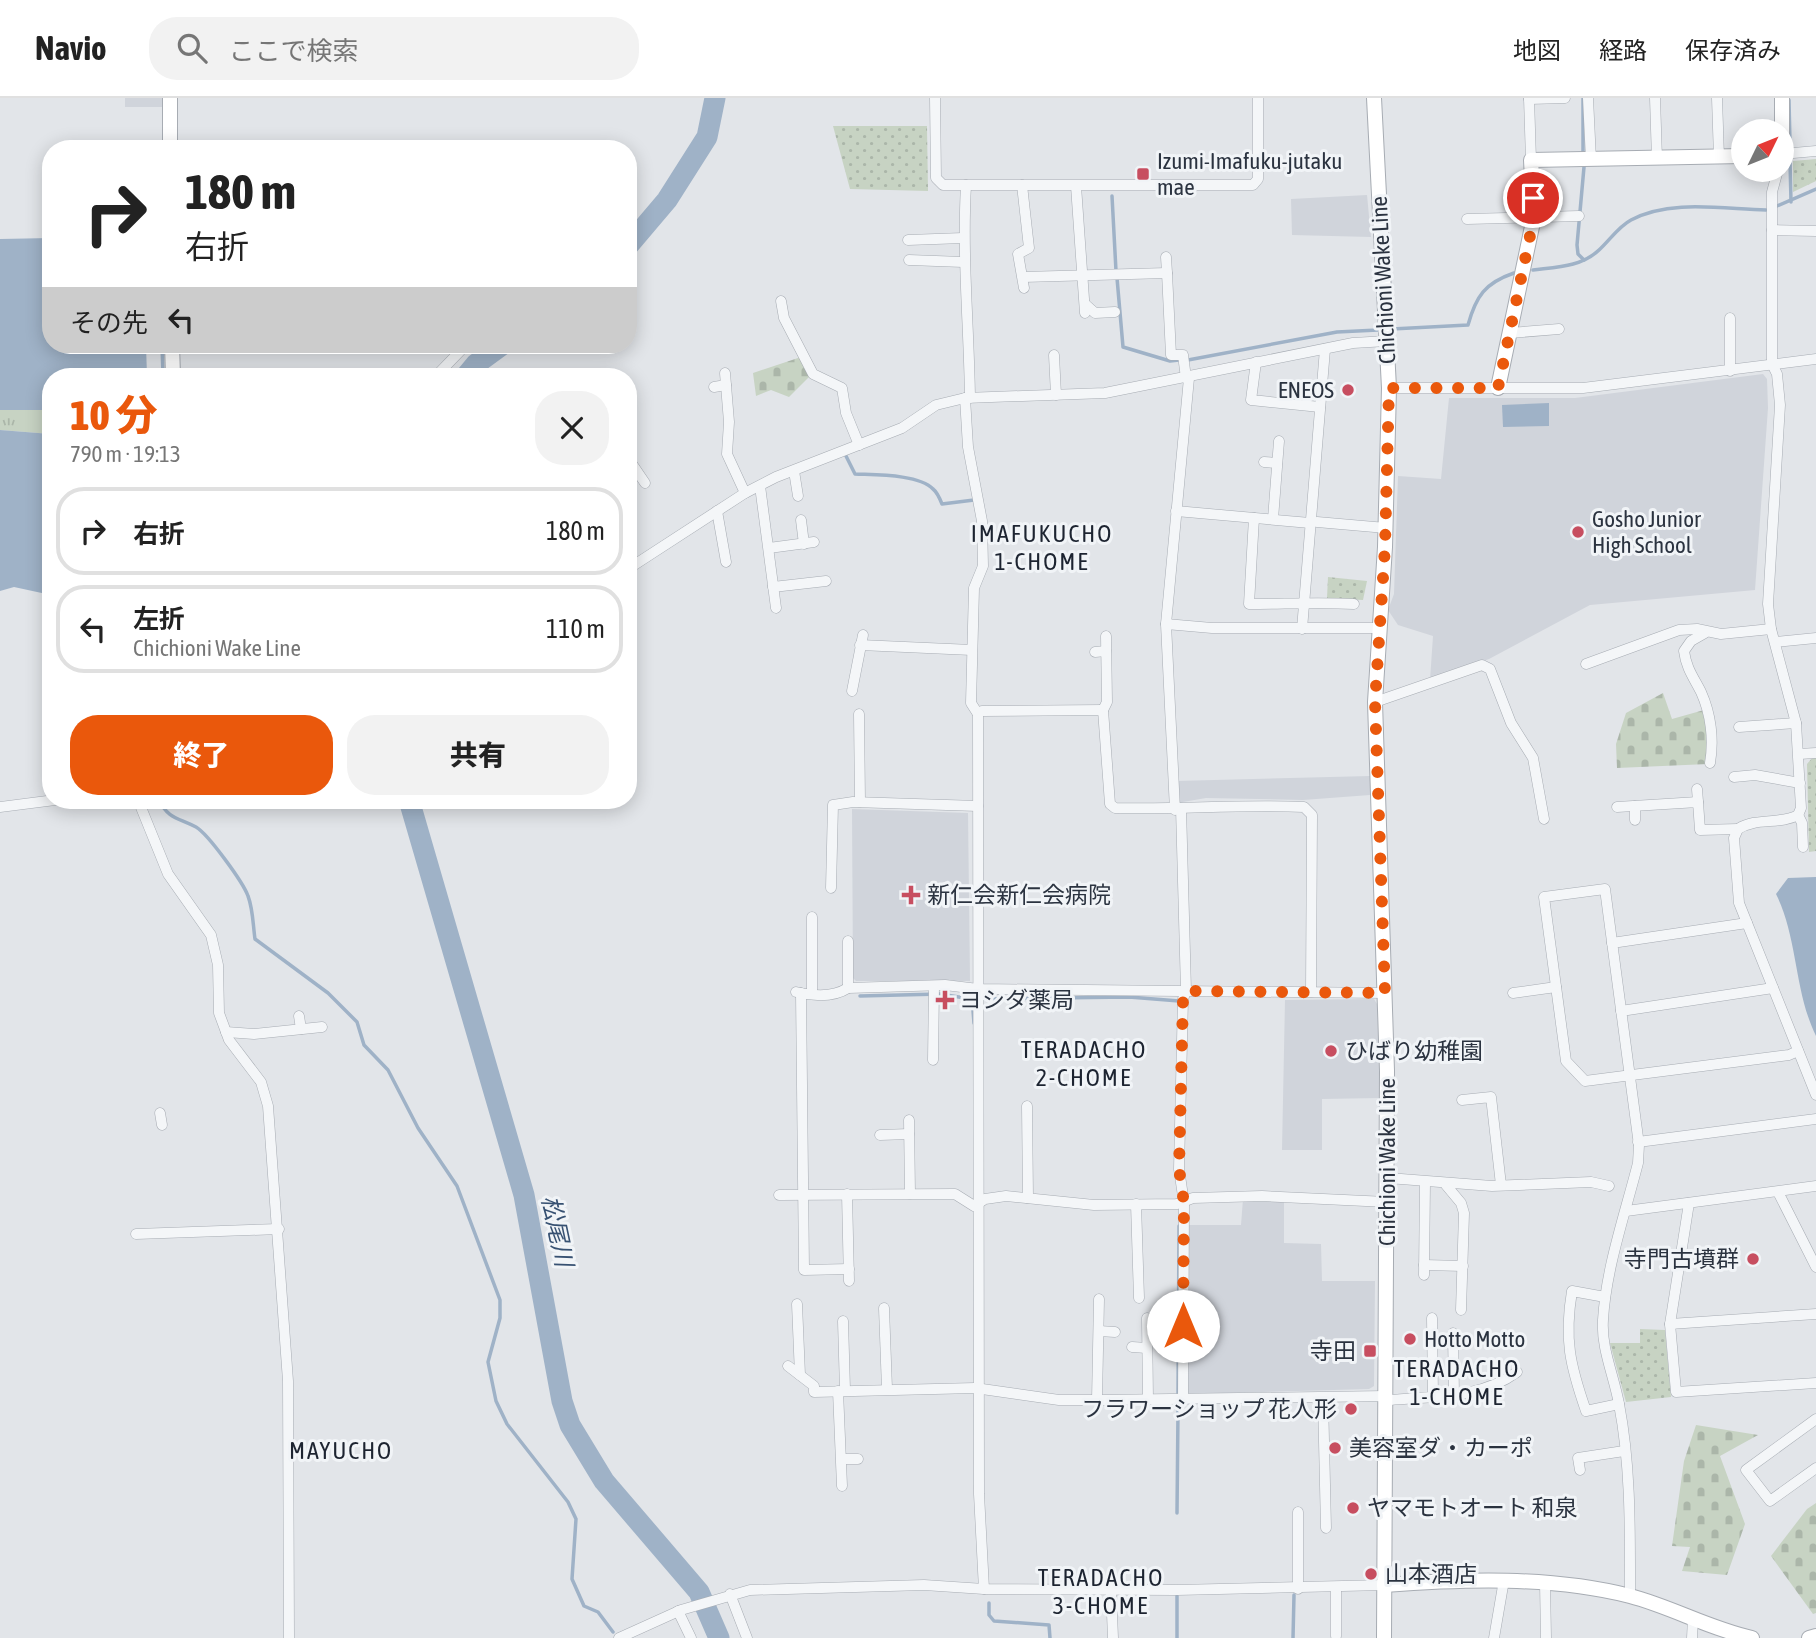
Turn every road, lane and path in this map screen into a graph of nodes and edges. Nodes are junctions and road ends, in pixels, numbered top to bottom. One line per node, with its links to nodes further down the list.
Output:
1 (170, 98): 12 (main road)
2 (935, 98): 21 (street)
3 (1258, 98): 23 (street)
4 (1374, 98): 45 (main road, Chichioni Wake Line)
5 (1565, 98): 10 (street)
6 (1588, 98): 19 (street)
7 (1655, 98): 17 (street)
8 (1717, 98): 16 (street)
9 (1782, 98): 11 (main road)
10 (1529, 99): 18 (street)
11 (1782, 119)
12 (170, 140)
13 (1816, 151): 14 (street)
14 (1794, 154)
15 (1731, 156): 16 (main road)
16 (1719, 157): 17 (main road)
17 (1657, 159): 19 (main road)
18 (1531, 160): 19 (main road); 25 (main road)
19 (1591, 160)
20 (1775, 182): 27 (street)
21 (966, 185): 22 (street); 29 (street)
22 (1022, 185): 23 (street); 31 (street)
23 (1076, 186): 37 (street)
24 (1579, 216): 25 (street)
25 (1534, 217): 26 (street); 44 (main road)
26 (1467, 219)
27 (1773, 230): 28 (street); 51 (street)
28 (1816, 231)
29 (963, 238): 30 (street); 35 (street)
30 (908, 240)
31 (1018, 256): 32 (street); 37 (street)
32 (1006, 257)
33 (1166, 257): 36 (street)
34 (909, 260): 35 (street)
35 (963, 262): 61 (street)
36 (1167, 273): 37 (street); 55 (street)
37 (1084, 275): 39 (street)
38 (781, 301): 64 (street)
39 (1103, 312): 40 (street); 42 (street)
40 (1115, 312)
41 (1730, 318): 53 (street)
42 (1104, 324)
43 (1559, 329): 44 (street)
44 (1510, 333): 59 (main road)
45 (1387, 341): 46 (street); 58 (main road, Chichioni Wake Line)
46 (1325, 349): 50 (street); 62 (street)
47 (457, 354): 52 (street)
48 (1054, 355): 60 (street)
49 (1816, 359): 51 (street)
50 (1256, 362): 55 (street); 62 (street)
51 (1772, 364): 53 (street); 91 (street)
52 (444, 368)
53 (1730, 371): 59 (street)
54 (725, 373): 56 (street)
55 (1188, 378): 60 (street); 74 (street)
56 (726, 385): 57 (street); 71 (street)
57 (714, 387)
58 (1389, 388): 59 (street); 79 (main road, Chichioni Wake Line)
59 (1498, 388)
60 (1056, 395): 61 (street)
61 (967, 398): 64 (street); 96 (street)
62 (1320, 407): 78 (street)
63 (1279, 441): 66 (street)
64 (859, 445): 68 (street)
65 (1264, 462): 66 (street)
66 (1277, 463): 76 (street)
67 (637, 471): 69 (street)
68 (794, 471): 70 (street); 72 (street)
69 (645, 483)
70 (760, 486): 71 (street); 80 (street)
71 (745, 493): 73 (street)
72 (799, 496)
73 (717, 511): 81 (street); 82 (street)
74 (1176, 511): 75 (street); 88 (street)
75 (1254, 518): 76 (street); 85 (street)
76 (1273, 519): 78 (street)
77 (801, 520): 80 (street)
78 (1313, 523): 79 (street); 85 (street)
79 (1386, 528): 89 (main road, Chichioni Wake Line)
80 (769, 548): 84 (street)
81 (726, 562)
82 (637, 563)
83 (826, 581): 84 (street)
84 (774, 587): 87 (street)
85 (1304, 603): 86 (street); 90 (street)
86 (1354, 604)
87 (776, 608)
88 (1166, 624): 90 (street); 123 (street)
89 (1380, 628): 90 (street); 101 (main road, Chichioni Wake Line)
90 (1302, 629)
91 (1770, 629): 92 (street); 95 (street)
92 (1705, 633): 99 (street); 111 (street)
93 (1106, 636): 97 (street)
94 (1816, 638): 95 (street)
95 (1775, 642): 105 (street)
96 (972, 650): 100 (street); 104 (street)
97 (1106, 651): 98 (street); 102 (street)
98 (1094, 652)
99 (1586, 664)
100 (852, 691)
101 (1375, 702): 125 (street); 145 (main road, Chichioni Wake Line)
102 (1103, 710): 104 (street); 123 (street)
103 (859, 714): 107 (street)
104 (978, 714): 118 (street)
105 (1796, 723): 106 (street); 110 (street)
106 (1739, 727)
107 (859, 739): 108 (street); 116 (street)
108 (872, 740)
109 (1816, 753): 110 (street)
110 (1799, 754): 113 (street)
111 (1710, 763)
112 (1734, 777): 113 (street)
113 (1800, 783): 124 (street)
114 (1698, 789): 117 (street)
115 (42, 802): 120 (street)
116 (860, 802): 118 (street); 129 (street)
117 (1698, 802): 119 (street); 127 (street)
118 (978, 806): 141 (street)
119 (1635, 806): 121 (street); 126 (street)
120 (0, 807)
121 (1617, 807)
122 (142, 809): 152 (street)
123 (1178, 809): 143 (street); 144 (street)
124 (1798, 814): 127 (street); 128 (street)
125 (1544, 819)
126 (1635, 820)
127 (1738, 829): 133 (street)
128 (1803, 847)
129 (832, 868): 130 (street); 131 (street)
130 (844, 868)
131 (831, 888)
132 (812, 917): 135 (street)
133 (1747, 923): 137 (street); 140 (street)
134 (800, 939): 135 (street)
135 (813, 939): 147 (street)
136 (848, 941): 139 (street)
137 (1612, 943): 138 (street); 148 (street)
138 (1556, 987): 146 (street); 155 (street)
139 (848, 988): 142 (street); 147 (street)
140 (1773, 988): 148 (street); 153 (street)
141 (978, 989): 142 (street); 143 (street); 179 (street)
142 (934, 991): 154 (street)
143 (1186, 991): 144 (street); 180 (street)
144 (1311, 992): 145 (street)
145 (1385, 993): 166 (main road, Chichioni Wake Line)
146 (1513, 993)
147 (812, 994): 173 (street)
148 (1621, 1011): 155 (street)
149 (299, 1016): 151 (street)
150 (322, 1027): 151 (street)
151 (301, 1029): 152 (street)
152 (226, 1031): 184 (street)
153 (1798, 1051): 155 (street); 156 (street)
154 (933, 1060)
155 (1629, 1077): 165 (street)
156 (1816, 1095)
157 (1461, 1100): 169 (street)
158 (1027, 1106): 177 (street)
159 (160, 1113): 162 (street)
160 (1816, 1119): 165 (street)
161 (909, 1120): 164 (street)
162 (162, 1125)
163 (880, 1135): 164 (street)
164 (909, 1135): 175 (street)
165 (1638, 1142): 183 (street)
166 (1388, 1178): 167 (street); 178 (main road, Chichioni Wake Line)
167 (1426, 1182): 168 (street); 186 (street)
168 (1446, 1185): 169 (street); 186 (street)
169 (1501, 1185): 170 (street)
170 (1609, 1186)
171 (1816, 1186): 172 (street)
172 (1779, 1192): 181 (street); 187 (street)
173 (803, 1194): 174 (street); 176 (street); 188 (street)
174 (847, 1194): 175 (street); 188 (street)
175 (909, 1194): 179 (street)
176 (779, 1195)
177 (1028, 1198): 179 (street); 182 (street)
178 (1387, 1202): 180 (street); 214 (main road, Chichioni Wake Line)
179 (979, 1203): 211 (street)
180 (1181, 1203): 182 (street); 219 (street)
181 (1689, 1203): 183 (street); 200 (street)
182 (1136, 1204): 191 (street)
183 (1626, 1211): 190 (street)
184 (279, 1229): 185 (street); 245 (street)
185 (136, 1234)
186 (1463, 1266): 195 (street)
187 (1816, 1267)
188 (849, 1269): 189 (street)
189 (849, 1281)
190 (1605, 1297): 220 (street); 220 (street)
191 (1139, 1298)
192 (1099, 1299): 201 (street)
193 (797, 1304): 208 (street)
194 (884, 1308): 210 (street)
195 (1461, 1310)
196 (1816, 1314): 200 (street)
197 (1147, 1318): 205 (street)
198 (1432, 1318): 215 (street)
199 (843, 1321): 212 (street)
200 (1670, 1324): 209 (street)
201 (1099, 1331): 202 (street); 217 (street)
202 (1115, 1332)
203 (1453, 1334): 213 (street)
204 (1132, 1347): 205 (street)
205 (1147, 1348): 218 (street)
206 (788, 1366): 208 (street)
207 (1517, 1372): 213 (street)
208 (800, 1375): 212 (street)
209 (1816, 1383)
210 (887, 1389): 211 (street); 212 (street)
211 (979, 1389): 217 (street); 237 (street)
212 (842, 1390): 223 (street)
213 (1454, 1395): 215 (street)
214 (1385, 1396): 215 (street); 216 (street); 234 (main road, Chichioni Wake Line)
215 (1433, 1396)
216 (1324, 1398): 219 (street); 225 (street)
217 (1097, 1400): 218 (street)
218 (1148, 1400): 219 (street)
219 (1183, 1400)
220 (1619, 1404): 222 (street)
221 (1816, 1419): 227 (street)
222 (1625, 1451): 228 (street); 240 (street)
223 (842, 1459): 224 (street); 229 (street)
224 (858, 1459)
225 (1324, 1467): 226 (street); 231 (street)
226 (1336, 1467)
227 (1816, 1468)
228 (1580, 1470)
229 (842, 1486)
230 (1298, 1512): 236 (street)
231 (1326, 1528)
232 (1504, 1580): 233 (main road); 234 (main road); 251 (street)
233 (1545, 1583): 240 (main road); 252 (street)
234 (1384, 1585): 235 (street); 250 (main road, Chichioni Wake Line)
235 (1336, 1587): 236 (street); 243 (street)
236 (1298, 1588): 238 (street)
237 (984, 1589): 238 (street); 239 (street)
238 (1111, 1589): 249 (street)
239 (728, 1595): 241 (street); 248 (street)
240 (1630, 1596): 242 (main road)
241 (679, 1611): 246 (street); 247 (street)
242 (1693, 1618): 253 (street); 254 (main road)
243 (1336, 1636)
244 (1816, 1636): 255 (main road)
245 (289, 1638)
246 (619, 1638)
247 (691, 1638)
248 (747, 1638)
249 (1113, 1638)
250 (1384, 1638)
251 (1494, 1638)
252 (1546, 1638)
253 (1692, 1638)
254 (1752, 1638)
255 (1809, 1638)

